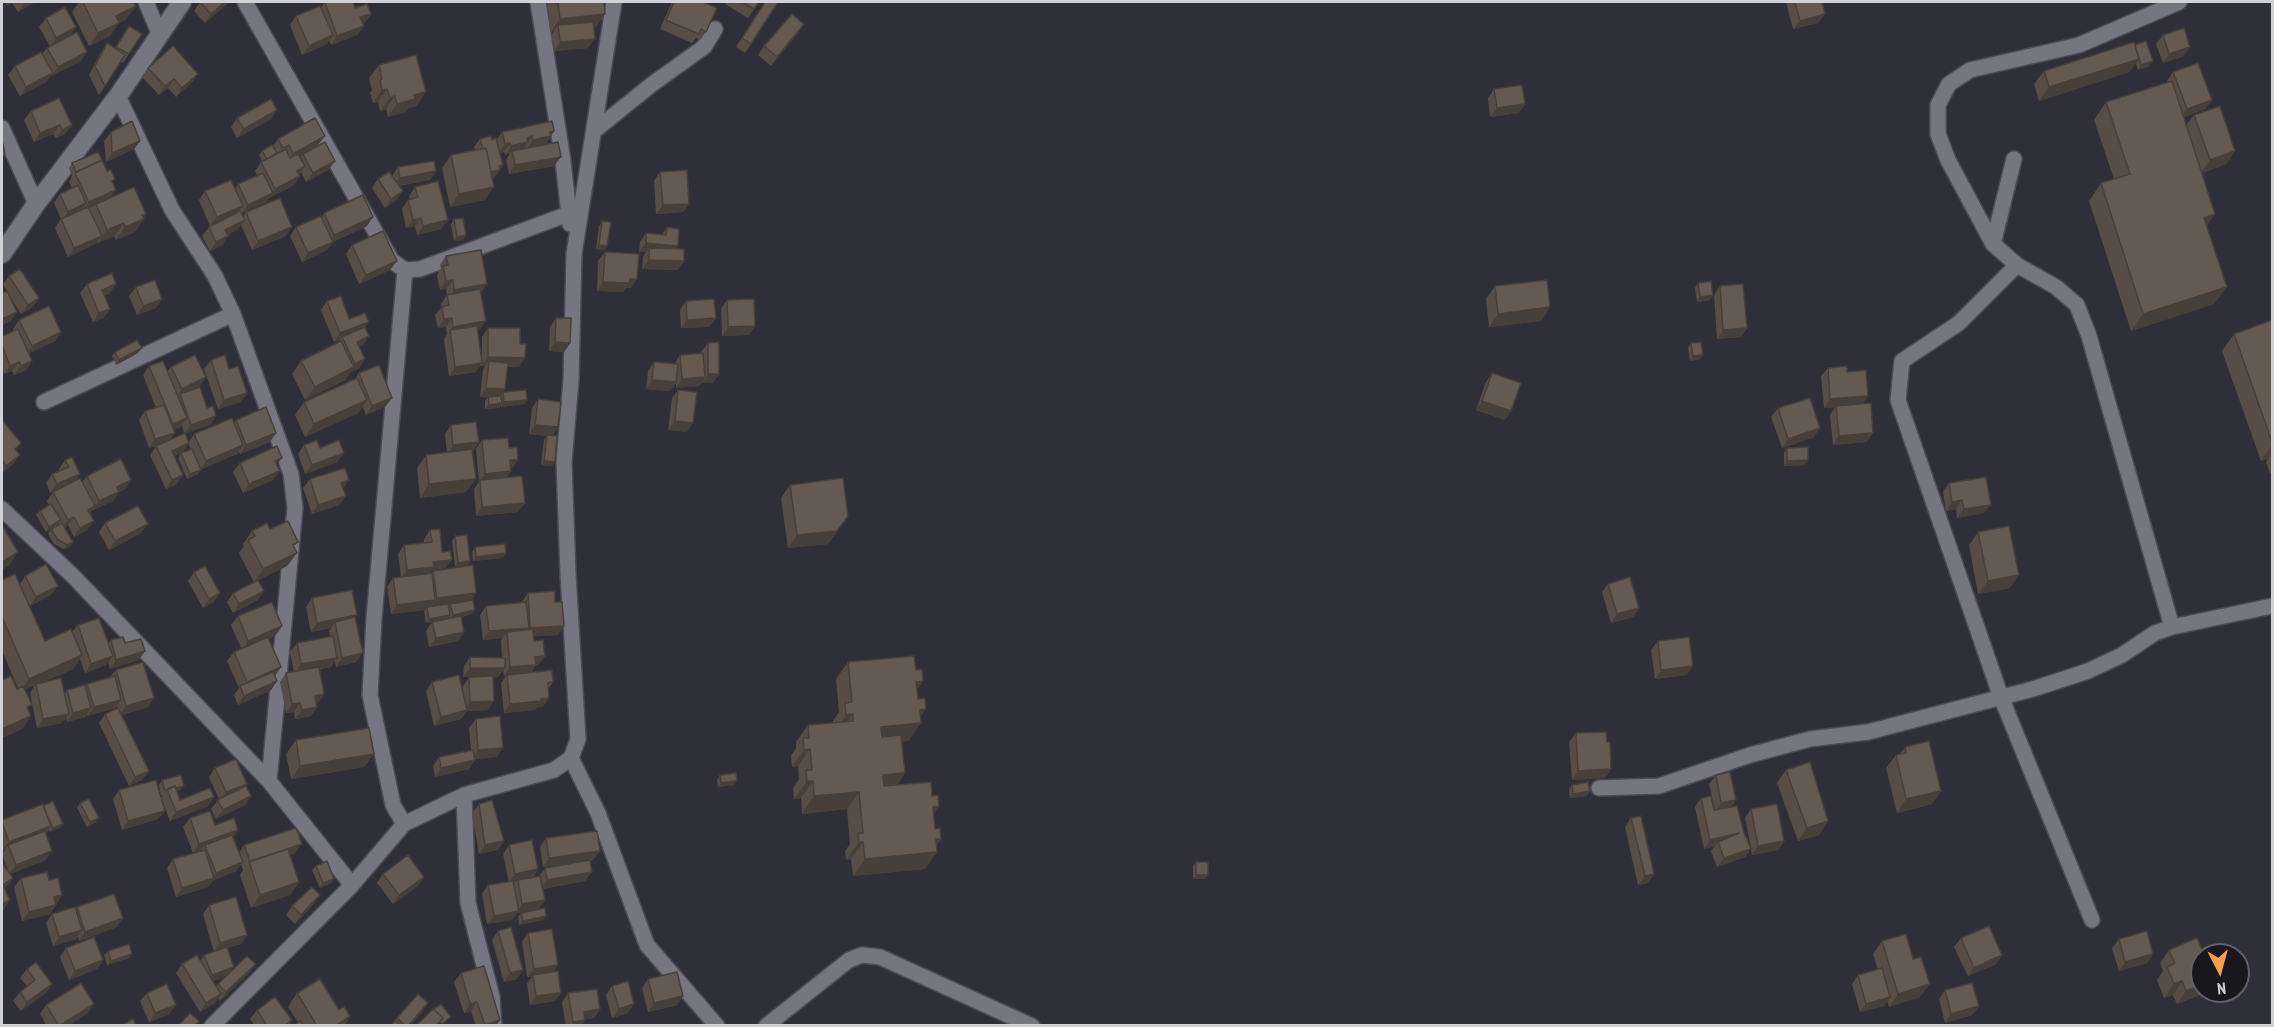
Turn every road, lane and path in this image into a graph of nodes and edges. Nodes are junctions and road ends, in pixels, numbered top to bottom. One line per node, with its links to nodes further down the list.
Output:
1 (146, 2): 8 (street)
2 (182, 2): 8 (street)
3 (245, 2): 19 (street)
4 (537, 2): 14 (street)
5 (614, 2): 11 (street)
6 (2179, 2): 15 (street)
7 (715, 29): 11 (street)
8 (159, 33): 9 (street)
9 (118, 96): 13 (street); 20 (street)
10 (2, 128): 13 (street)
11 (594, 131): 17 (street)
12 (2014, 159): 15 (street)
13 (36, 204): 16 (street)
14 (568, 214): 17 (street); 19 (street)
15 (1993, 243): 18 (street)
16 (2, 254)
17 (574, 254): 26 (street)
18 (2017, 265): 24 (street); 25 (street)
19 (405, 270): 30 (street)
20 (234, 314): 21 (street); 27 (street)
21 (44, 402)
22 (2, 509): 27 (street)
23 (2272, 606): 24 (street)
24 (2172, 627): 25 (street)
25 (2001, 697): 28 (street); 32 (street)
26 (572, 759): 29 (street); 35 (street)
27 (269, 781): 31 (street)
28 (1599, 788)
29 (464, 795): 30 (street); 34 (street)
30 (404, 824): 31 (street)
31 (351, 885): 33 (street)
32 (2092, 920)
33 (212, 1026)
34 (494, 1026)
35 (717, 1026)
36 (766, 1026): 37 (street)
37 (1032, 1026)

